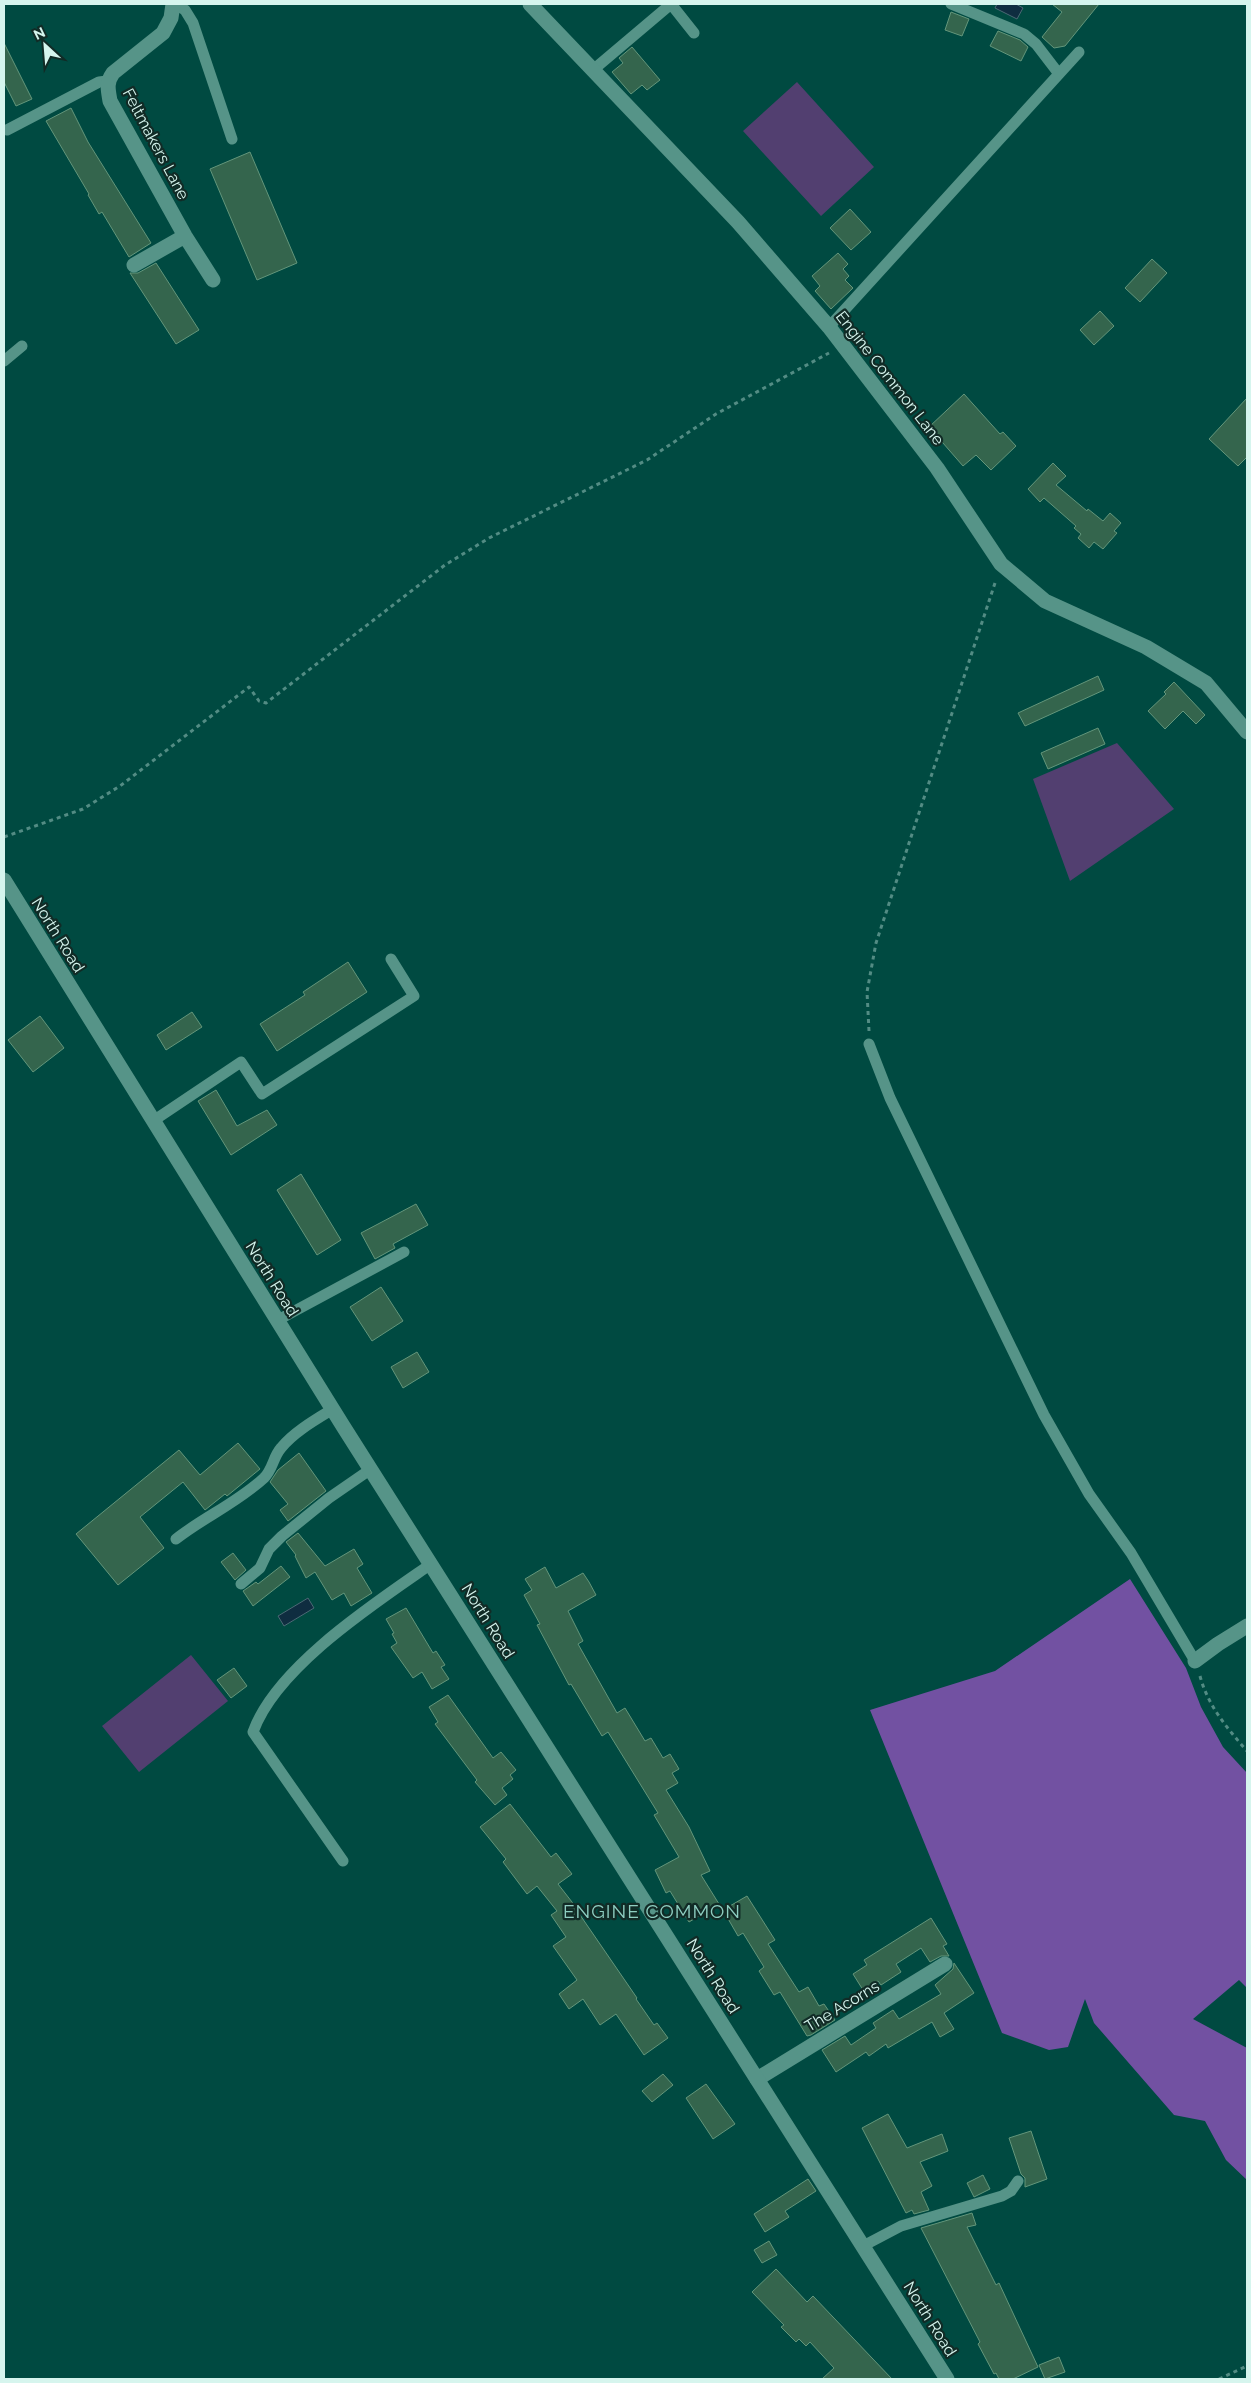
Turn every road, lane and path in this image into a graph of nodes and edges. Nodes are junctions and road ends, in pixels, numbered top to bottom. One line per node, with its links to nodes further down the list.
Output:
1 (174, 4): 9 (street, Feltmakers Lane); 11 (lane)
2 (530, 4): 7 (street, Engine Common Lane)
3 (671, 4): 5 (lane); 7 (lane)
4 (951, 4): 8 (lane)
5 (694, 33)
6 (1079, 52): 8 (lane)
7 (593, 70): 15 (street, Engine Common Lane)
8 (1059, 74): 15 (lane)
9 (108, 81): 10 (lane); 12 (street, Feltmakers Lane)
10 (7, 130)
11 (232, 139)
12 (185, 236): 13 (street); 14 (street, Feltmakers Lane)
13 (134, 265)
14 (213, 280)
15 (829, 326): 16 (street, Engine Common Lane)
16 (843, 345): 19 (street, Engine Common Lane); 21 (path)
17 (22, 346): 18 (lane)
18 (4, 361)
19 (1001, 564): 20 (street, Engine Common Lane); 24 (path)
20 (1247, 732)
21 (4, 837)
22 (4, 880): 25 (street, North Road)
23 (392, 959): 25 (lane)
24 (869, 1044): 34 (lane)
25 (153, 1121): 27 (street, North Road)
26 (404, 1252): 27 (lane)
27 (278, 1320): 28 (street, North Road)
28 (333, 1409): 29 (street, North Road); 30 (lane)
29 (371, 1469): 31 (street, North Road); 32 (lane)
30 (176, 1539)
31 (431, 1564): 36 (lane); 38 (street, North Road)
32 (241, 1584)
33 (1247, 1626): 34 (street)
34 (1195, 1661): 35 (path)
35 (1247, 1751)
36 (343, 1861)
37 (945, 1964): 38 (street, The Acorns)
38 (757, 2079): 40 (street, North Road)
39 (1018, 2181): 40 (lane)
40 (863, 2246): 42 (street, North Road)
41 (1247, 2366): 43 (path)
42 (947, 2379)
43 (1219, 2379)

